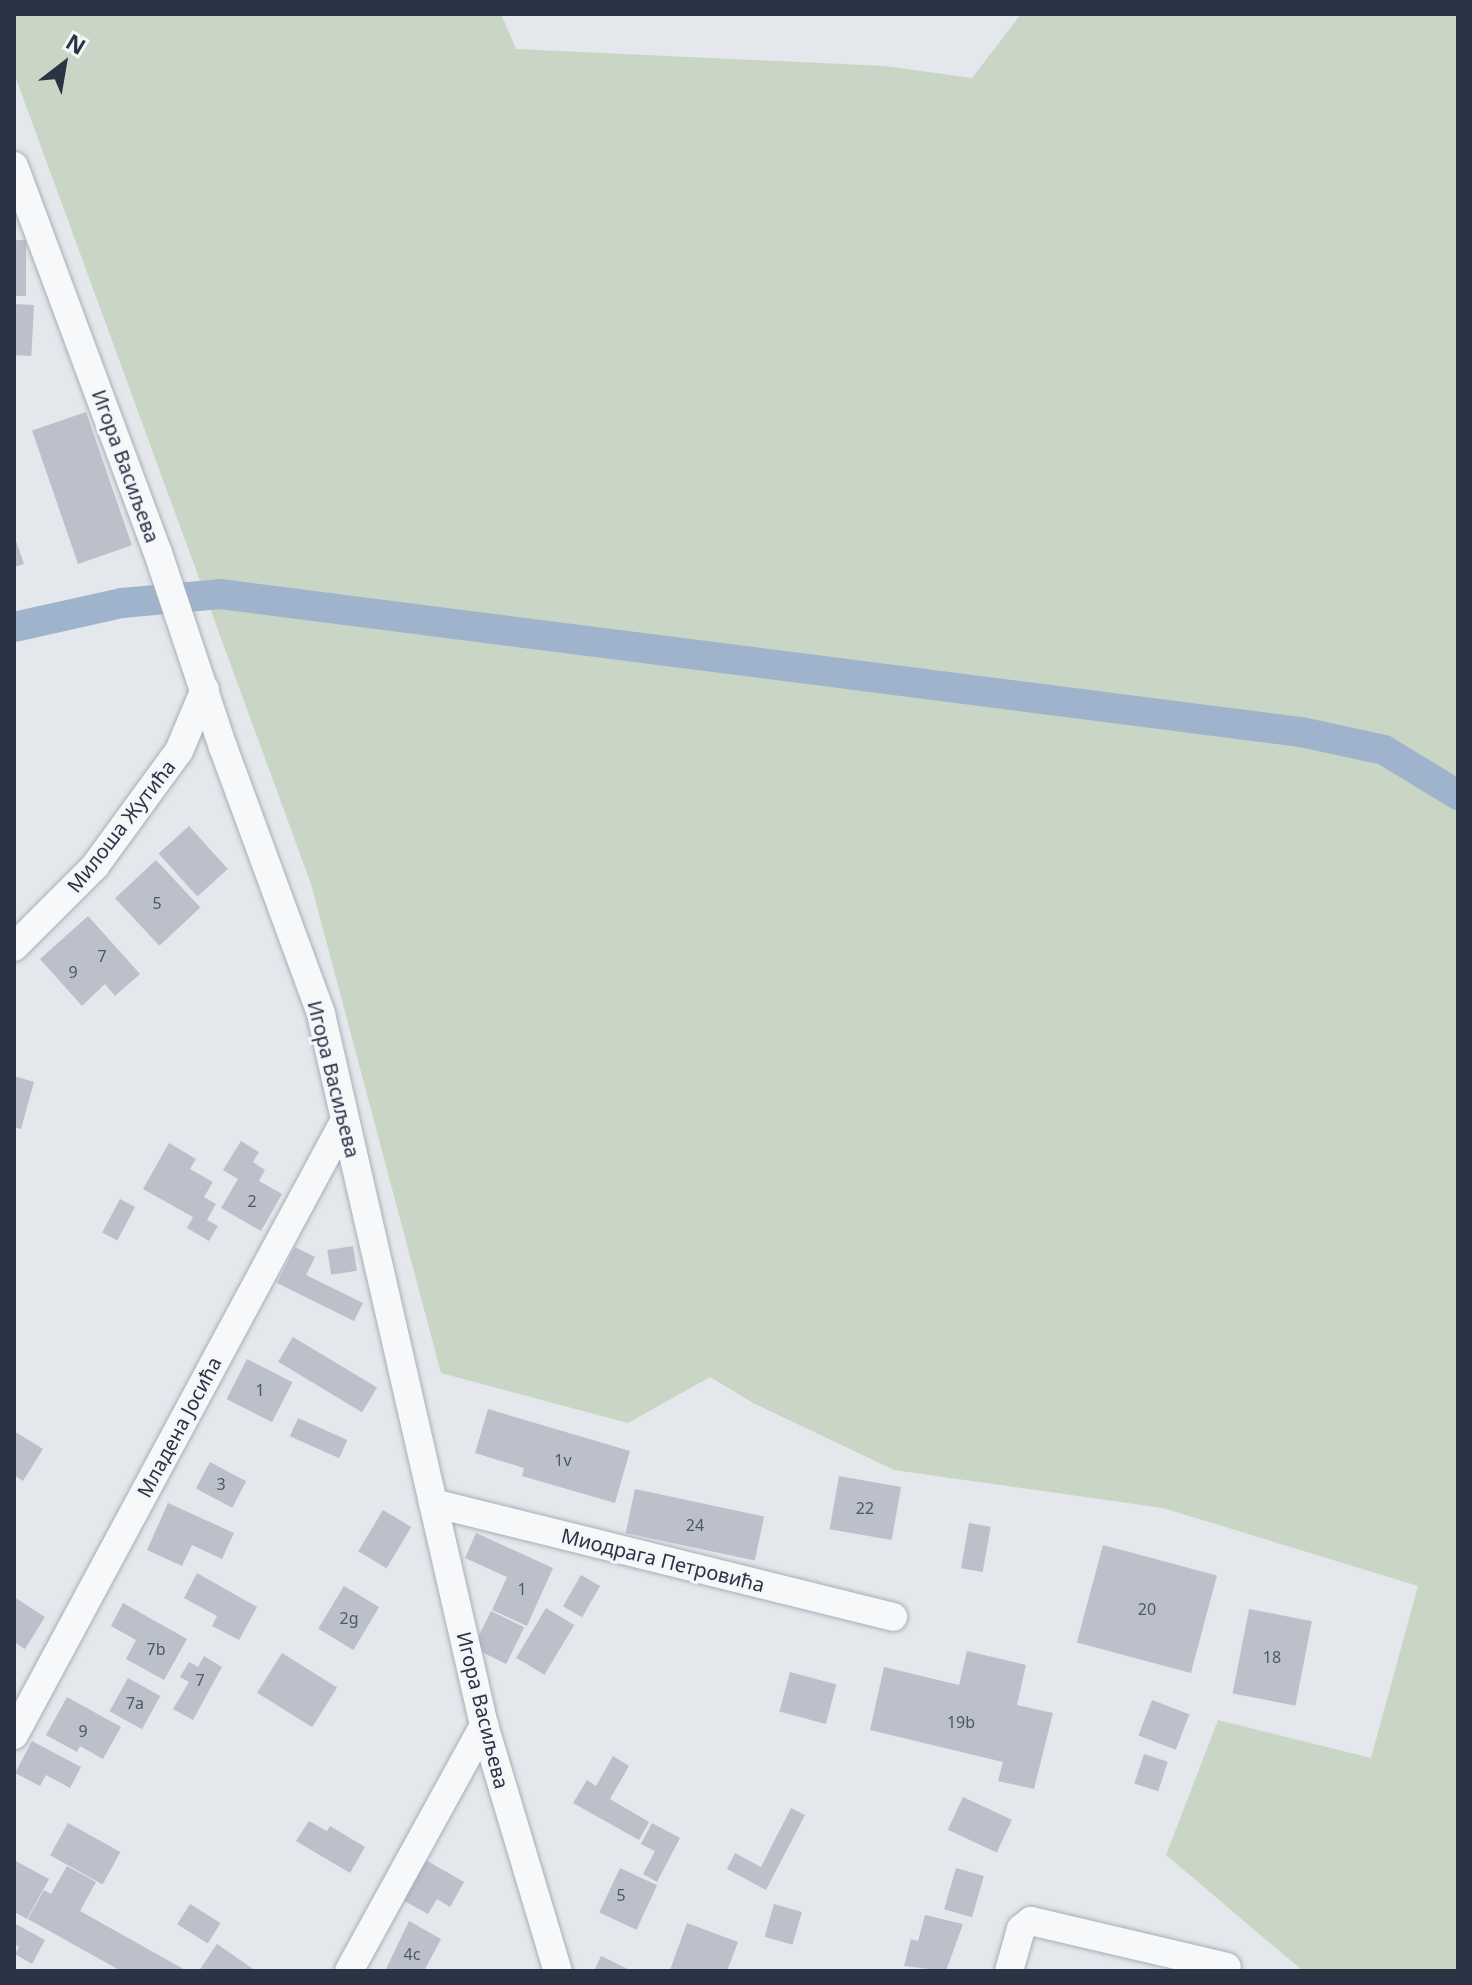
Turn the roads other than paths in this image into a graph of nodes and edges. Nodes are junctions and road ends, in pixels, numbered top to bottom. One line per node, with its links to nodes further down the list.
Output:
1 (14, 166): 2 (street, Игора Васиљева)
2 (205, 689): 3 (street, Милоша Жутића); 4 (street, Игора Васиљева)
3 (14, 947)
4 (345, 1120): 5 (street, Игора Васиљева); 8 (street, Младена Јосића)
5 (433, 1503): 6 (street, Миодрага Петровића); 7 (street, Игора Васиљева)
6 (893, 1617)
7 (484, 1725): 10 (street); 11 (street, Игора Васиљева)
8 (14, 1735)
9 (1227, 1967): 12 (street)
10 (349, 1971)
11 (558, 1971)
12 (1009, 1971)

